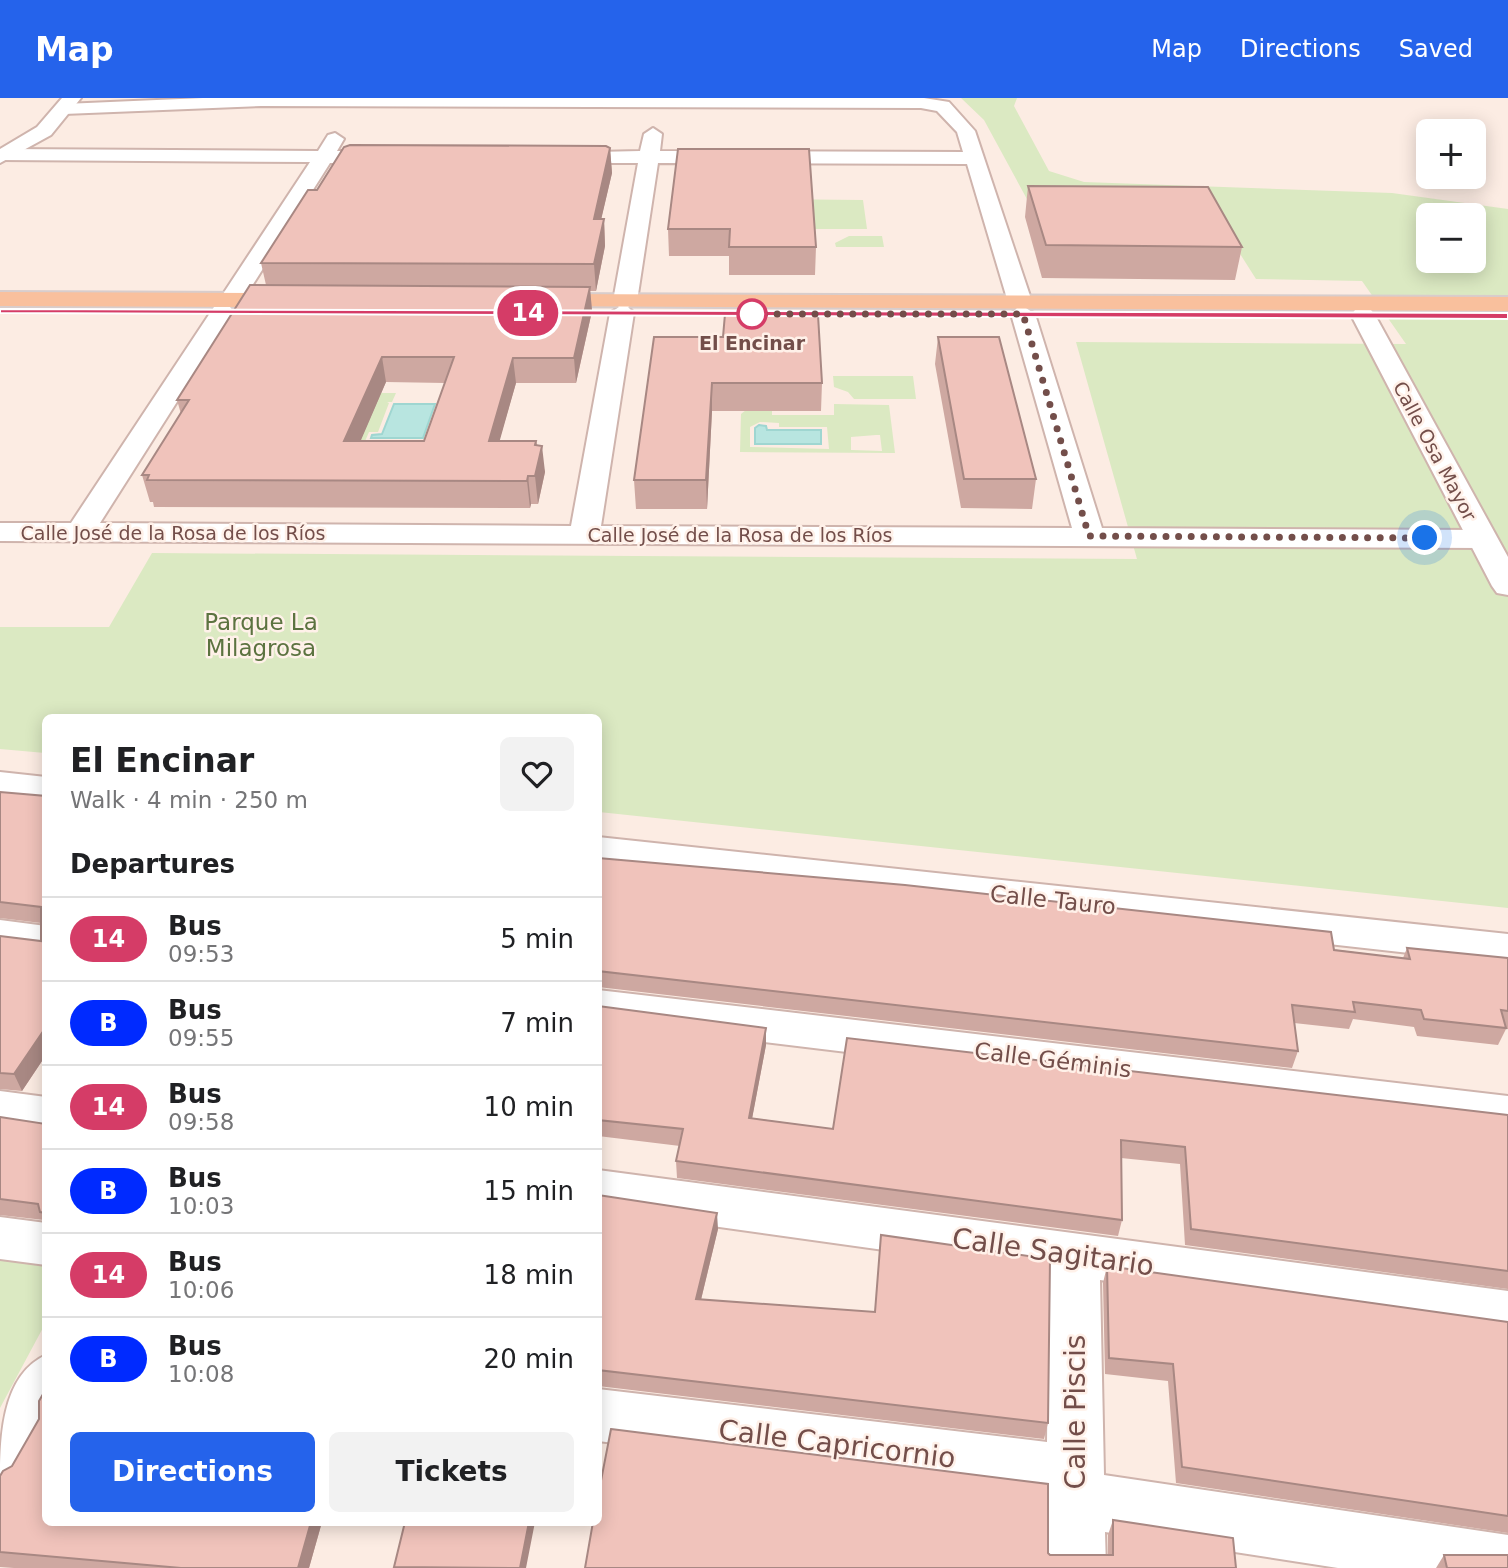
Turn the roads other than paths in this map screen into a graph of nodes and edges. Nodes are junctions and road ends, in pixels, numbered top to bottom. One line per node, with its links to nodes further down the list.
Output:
1 (47, 98): 5 (street)
2 (359, 102): 3 (street); 4 (street); 6 (street)
3 (658, 102): 9 (street); 10 (street)
4 (68, 103): 5 (street)
5 (1, 152): 6 (street)
6 (324, 156): 7 (street); 13 (street)
7 (405, 157)
8 (541, 157): 9 (street)
9 (649, 157): 10 (street); 16 (street)
10 (976, 158): 17 (street)
11 (0, 299): 13 (main road)
12 (1508, 304): 17 (main road)
13 (227, 306): 14 (main road); 18 (main road); 22 (street)
14 (309, 306)
15 (514, 307): 16 (main road)
16 (624, 307): 17 (main road); 23 (street)
17 (1021, 308): 19 (main road); 24 (street)
18 (0, 312)
19 (1363, 316): 20 (main road); 25 (street, Calle Osa Mayor)
20 (1508, 316)
21 (0, 532): 22 (street, Calle José de la Rosa de los Ríos)
22 (80, 533): 23 (street, Calle José de la Rosa de los Ríos)
23 (585, 534): 24 (street, Calle José de la Rosa de los Ríos)
24 (1089, 536): 25 (street, Calle José de la Rosa de los Ríos)
25 (1480, 539): 26 (street, Calle Osa Mayor)
26 (1508, 586)
27 (0, 784): 28 (street)
28 (42, 789)
29 (602, 850): 32 (street, Calle Tauro)
30 (0, 935): 31 (street)
31 (42, 940)
32 (1508, 949)
33 (602, 1006): 36 (street, Calle Géminis)
34 (0, 1109): 35 (street)
35 (42, 1114)
36 (1508, 1114)
37 (602, 1191): 40 (street, Calle Sagitario)
38 (0, 1238): 39 (street)
39 (42, 1243)
40 (1074, 1255): 41 (street, Calle Sagitario); 45 (street, Calle Piscis)
41 (1508, 1314)
42 (42, 1387): 44 (street)
43 (602, 1416): 45 (street, Calle Capricornio)
44 (0, 1462)
45 (1076, 1486): 46 (street, Calle Capricornio); 47 (street, Calle Piscis)
46 (1508, 1565)
47 (1076, 1568)

